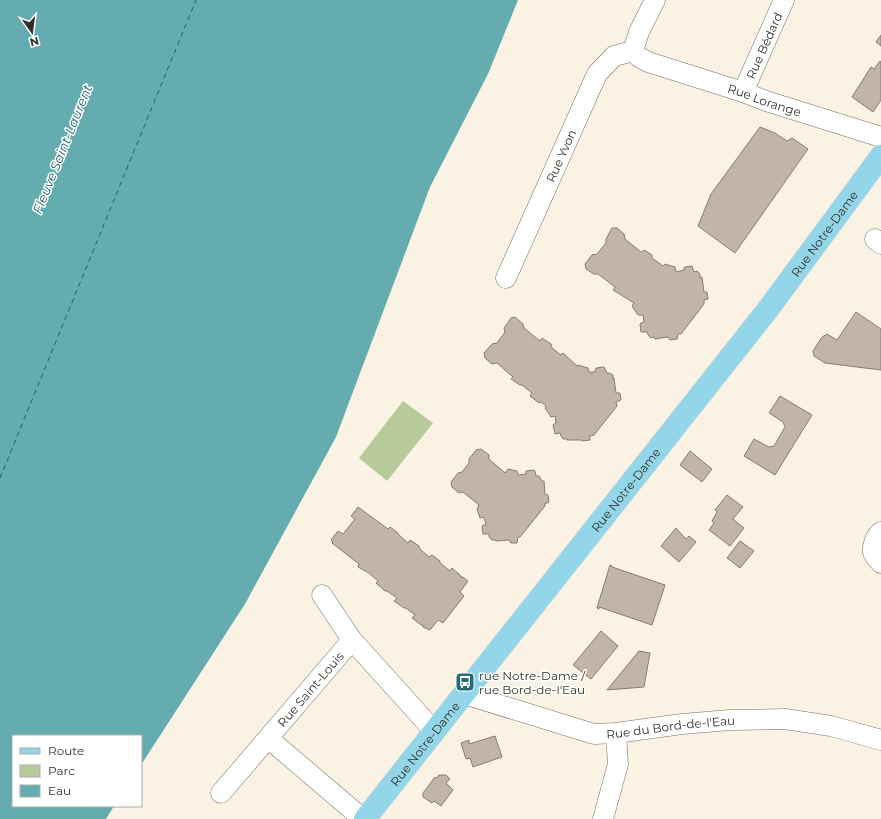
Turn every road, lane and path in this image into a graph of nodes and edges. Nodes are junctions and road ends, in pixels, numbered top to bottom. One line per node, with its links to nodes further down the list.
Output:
1 (655, 0): 3 (street)
2 (784, 0): 4 (street, Rue Bédard)
3 (641, 57): 4 (street, Rue Lorange); 7 (street, Rue Yvon)
4 (743, 92): 5 (street, Rue Lorange)
5 (881, 137)
6 (881, 156): 12 (main road, Rue Notre-Dame)
7 (506, 278)
8 (881, 532): 9 (street)
9 (881, 563)
10 (322, 595): 11 (street)
11 (352, 640): 13 (street); 15 (street, Rue Saint-Louis)
12 (464, 694): 13 (main road, Rue Notre-Dame); 14 (street, Rue du Bord-de-l'Eau)
13 (434, 731): 18 (main road, Rue Notre-Dame)
14 (616, 734): 16 (street, Rue du Bord-de-l'Eau); 19 (street)
15 (269, 739): 17 (street, Rue Saint-Louis); 18 (street, Rue Saint-Louis)
16 (881, 740)
17 (221, 793)
18 (364, 819)
19 (603, 819)

